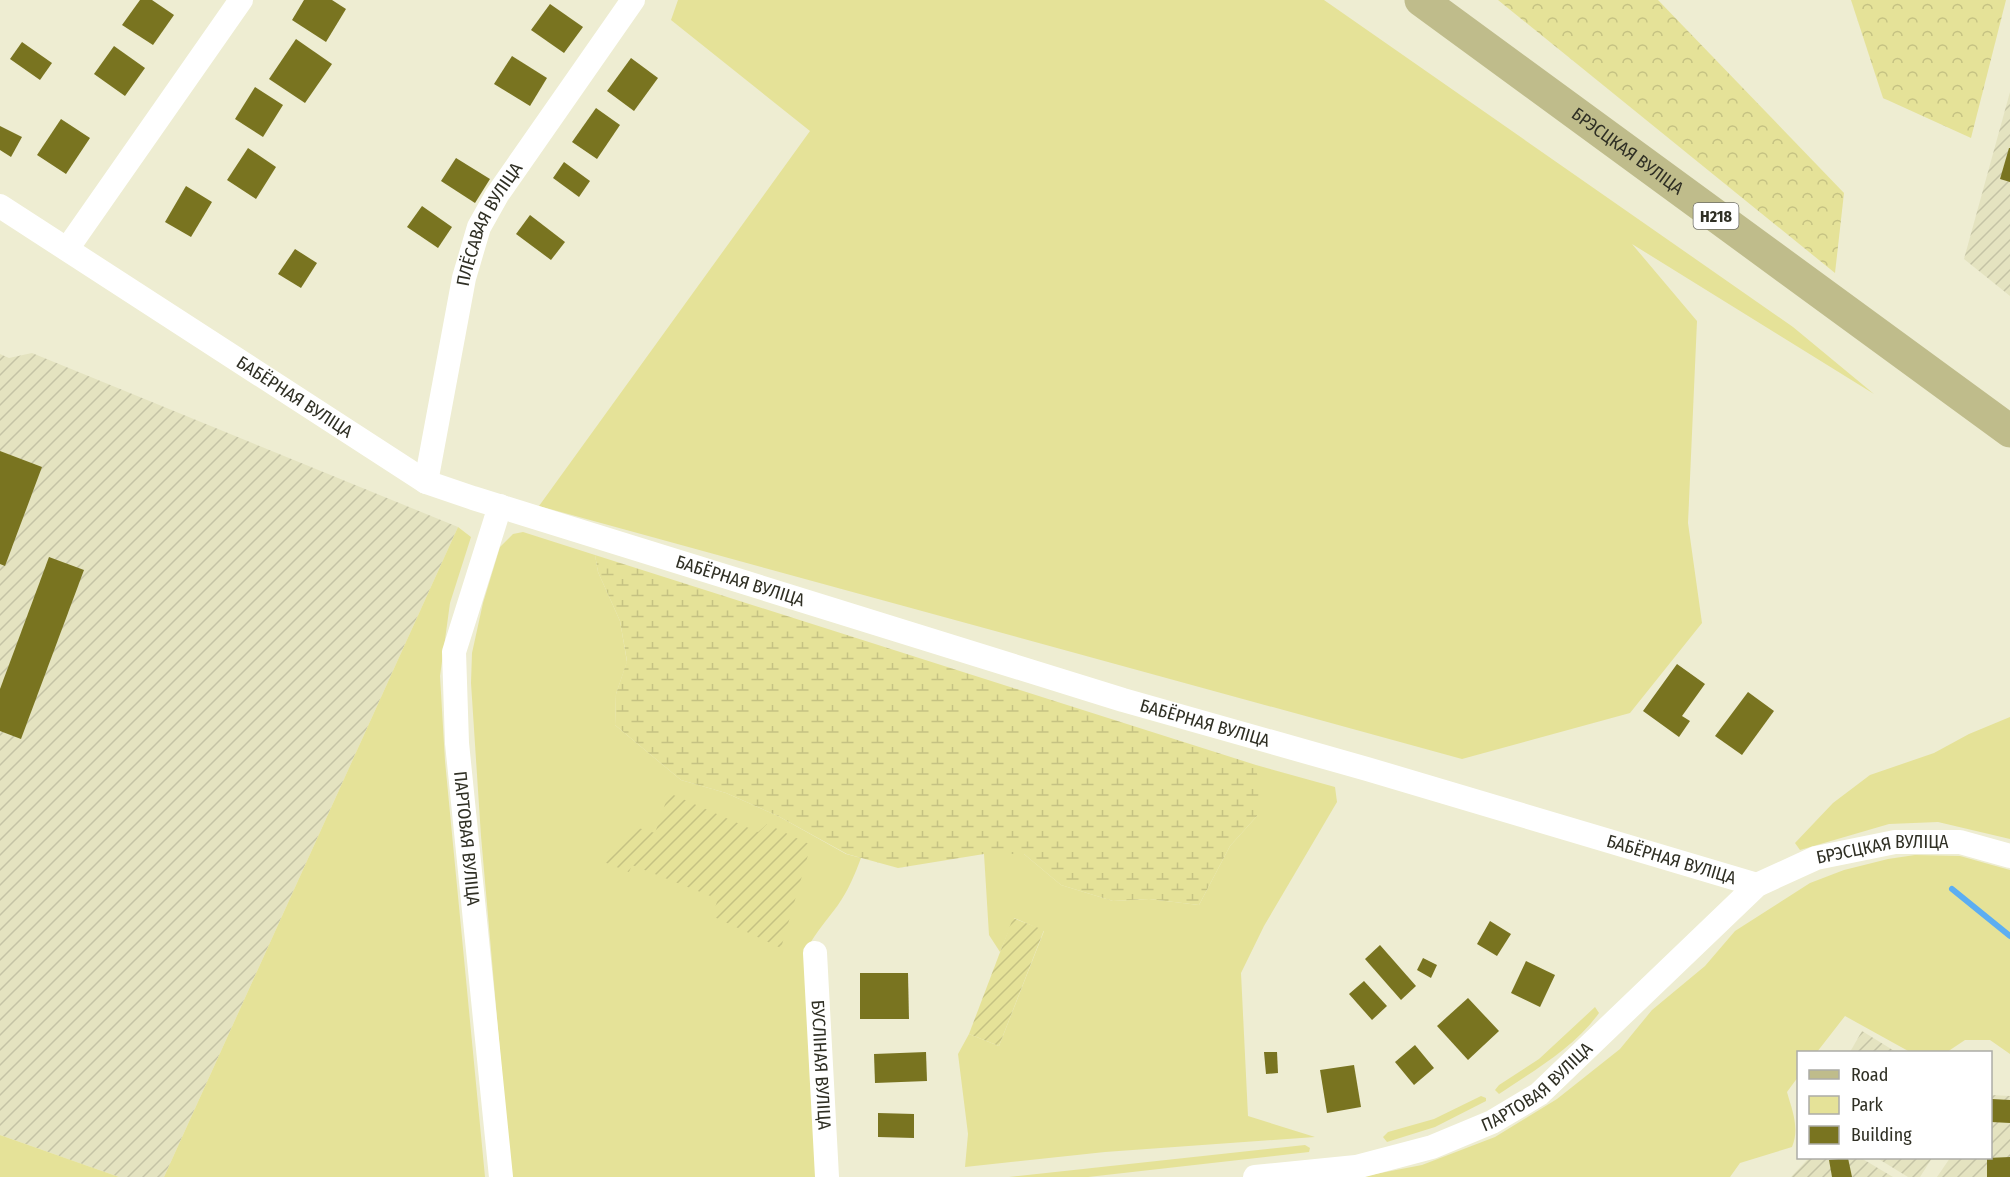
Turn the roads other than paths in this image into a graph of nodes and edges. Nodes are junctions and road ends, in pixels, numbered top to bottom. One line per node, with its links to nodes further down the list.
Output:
1 (241, 0): 5 (street)
2 (633, 0): 7 (street, ПЛЁСАВАЯ ВУЛІЦА)
3 (1421, 0): 6 (main road, БРЭСЦКАЯ ВУЛІЦА / Н218)
4 (0, 206): 5 (street, БАБЁРНАЯ ВУЛІЦА)
5 (67, 249): 7 (street, БАБЁРНАЯ ВУЛІЦА)
6 (2010, 431)
7 (426, 482): 8 (street, БАБЁРНАЯ ВУЛІЦА)
8 (500, 506): 10 (street, БАБЁРНАЯ ВУЛІЦА); 12 (street, ПАРТОВАЯ ВУЛІЦА)
9 (2010, 856): 10 (street, БРЭСЦКАЯ ВУЛІЦА)
10 (1757, 885): 14 (street, ПАРТОВАЯ ВУЛІЦА)
11 (815, 953): 13 (street, БУСЛІНАЯ ВУЛІЦА)
12 (501, 1177)
13 (827, 1177)
14 (1255, 1177)

